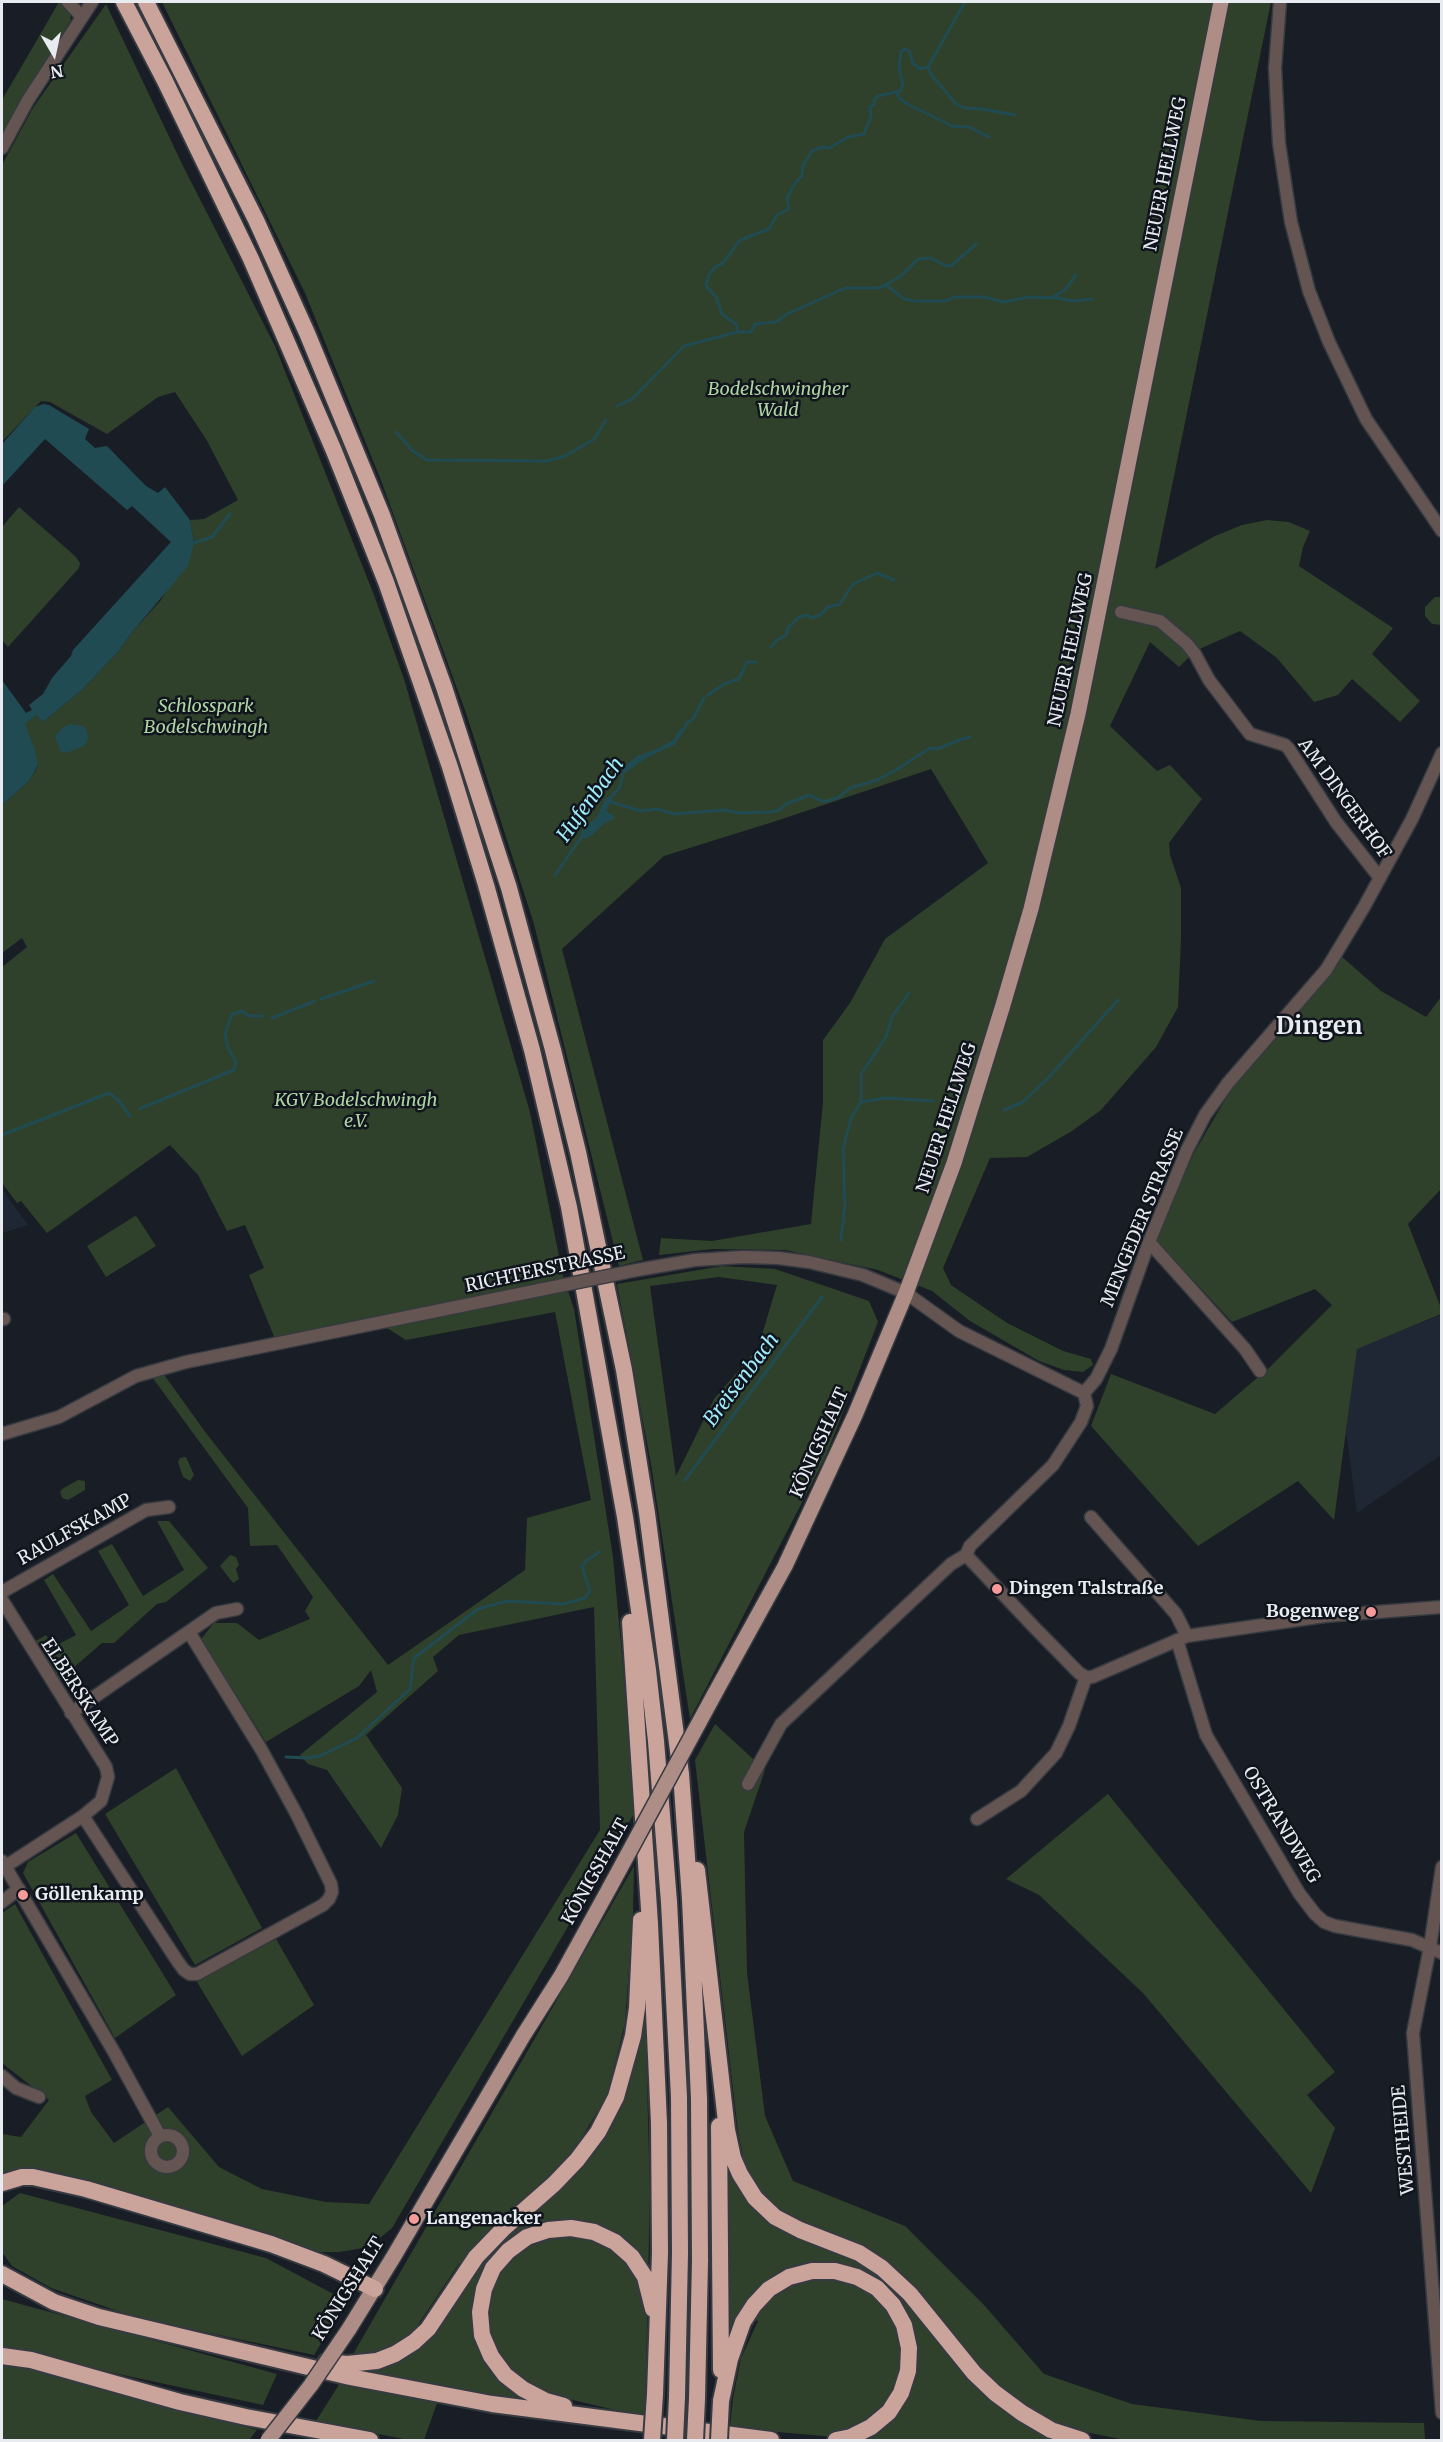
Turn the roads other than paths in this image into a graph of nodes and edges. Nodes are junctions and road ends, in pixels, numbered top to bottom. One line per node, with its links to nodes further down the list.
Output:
1 (68, 2): 6 (street)
2 (124, 2): 18 (highway)
3 (146, 2): 29 (highway)
4 (1221, 2): 13 (main road, NEUER HELLWEG)
5 (1280, 2): 8 (street)
6 (87, 8): 7 (street)
7 (2, 148)
8 (1442, 531)
9 (1121, 612): 11 (street, AM DINGERHOF)
10 (1442, 753): 11 (street, MENGEDER STRASSE)
11 (1380, 878): 12 (street, MENGEDER STRASSE)
12 (1149, 1242): 14 (street); 15 (street, MENGEDER STRASSE)
13 (906, 1293): 15 (street, RICHTERSTRASSE); 16 (street, RICHTERSTRASSE, bridge); 45 (main road, KÖNIGSHALT, bridge)
14 (1260, 1371)
15 (1084, 1393): 20 (street, MENGEDER STRASSE)
16 (2, 1434)
17 (169, 1507): 21 (street, RAULFSKAMP)
18 (625, 1517): 35 (highway); 57 (highway, bridge)
19 (1091, 1517): 26 (street, OSTRANDWEG)
20 (966, 1555): 27 (street); 30 (street, MENGEDER STRASSE)
21 (2, 1592)
22 (2, 1600): 28 (street, ELBERSKAMP)
23 (1442, 1607): 26 (street)
24 (237, 1609): 25 (street)
25 (189, 1632): 28 (street); 31 (street)
26 (1182, 1638): 27 (street); 38 (street, OSTRANDWEG)
27 (1086, 1677): 32 (street)
28 (71, 1713): 31 (street, ELBERSKAMP)
29 (681, 1774): 39 (highway); 58 (highway, bridge)
30 (748, 1784)
31 (83, 1816): 33 (street, ELBERSKAMP)
32 (976, 1819)
33 (4, 1863): 36 (street)
34 (1442, 1867): 38 (street, WESTHEIDE)
35 (647, 1869): 46 (highway); 47 (highway)
36 (19, 1889): 37 (street); 42 (street)
37 (2, 1902)
38 (1436, 1950): 50 (street, WESTHEIDE)
39 (715, 2039): 49 (highway); 62 (highway)
40 (2, 2076): 41 (street)
41 (39, 2097)
42 (160, 2136)
43 (2, 2183): 45 (highway)
44 (2, 2274): 47 (highway)
45 (375, 2289): 53 (main road, KÖNIGSHALT, bridge)
46 (657, 2344): 52 (highway); 56 (highway, bridge)
47 (252, 2353): 52 (highway)
48 (2, 2356): 51 (highway)
49 (721, 2401): 59 (highway, bridge); 61 (highway)
50 (1442, 2413)
51 (246, 2417): 54 (highway); 55 (highway)
52 (601, 2419): 60 (highway)
53 (268, 2440)
54 (306, 2440)
55 (370, 2440)
56 (652, 2440)
57 (675, 2440)
58 (695, 2440)
59 (719, 2440)
60 (771, 2440)
61 (836, 2440)
62 (1082, 2440)

